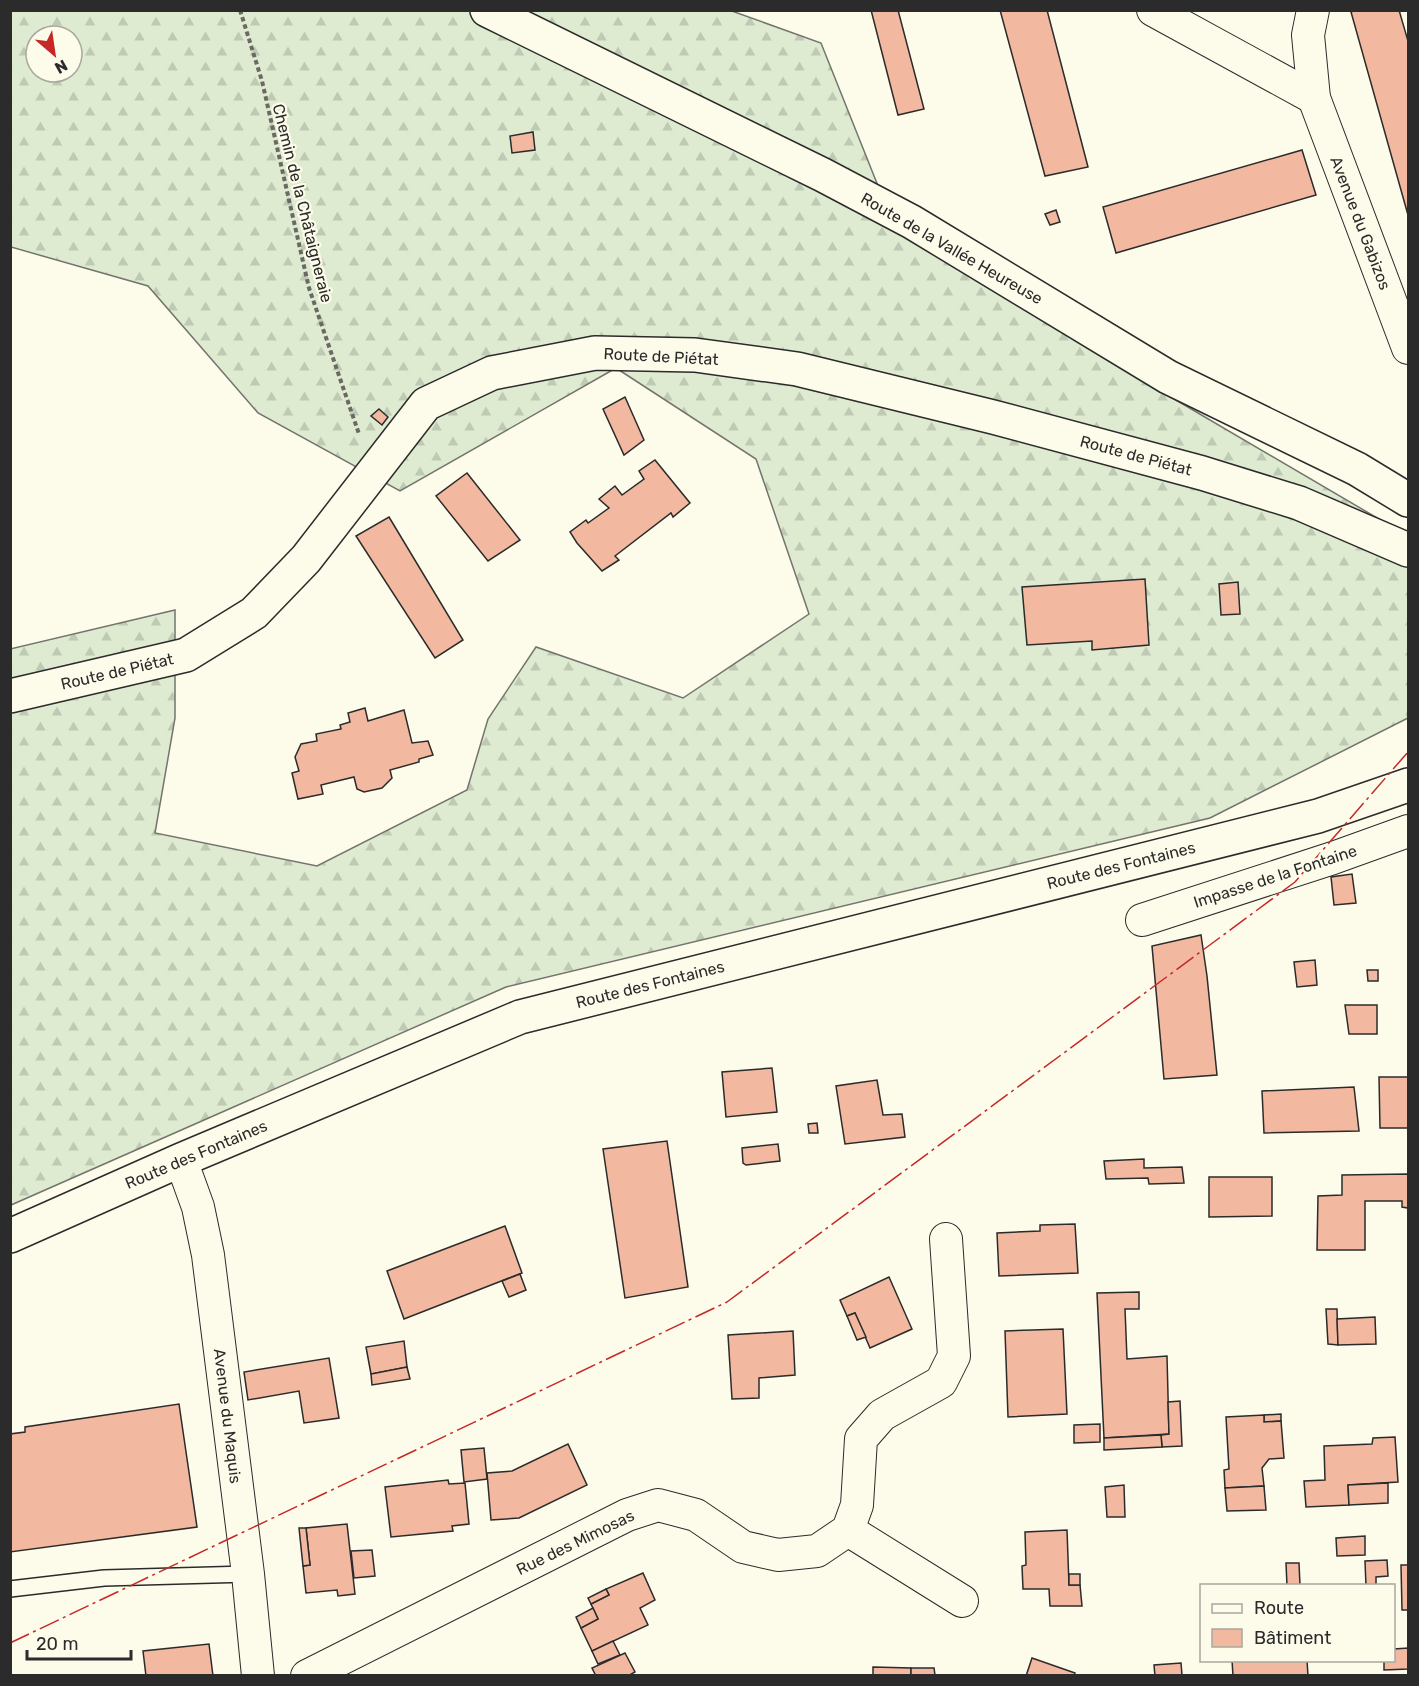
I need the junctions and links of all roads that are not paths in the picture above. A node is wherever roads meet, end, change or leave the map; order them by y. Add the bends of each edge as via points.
1 (487, 10) edge
2 (1153, 10) edge
3 (1313, 10) edge
4 (1314, 98) junction
5 (1408, 348) edge
6 (1408, 500) edge
7 (1408, 550) edge
8 (10, 696) edge
9 (1408, 765) edge
10 (1408, 784) edge
11 (1318, 816) junction
12 (1408, 831) edge
13 (1142, 920) dead end
14 (181, 1160) junction
15 (10, 1236) edge
16 (946, 1239) dead end
17 (848, 1530) junction
18 (248, 1574) junction
19 (10, 1589) edge
20 (962, 1601) dead end
21 (258, 1676) edge
22 (307, 1676) edge

1 - 6 street, Route de la Vallée Heureuse via 912,222 1168,377 1356,469
2 - 4 street
3 - 4 street, Avenue du Gabizos via 1308,35
4 - 5 street, Avenue du Gabizos
7 - 8 street, Route de Piétat via 1299,503 1202,473 797,369 695,356 595,353 492,373 426,404 306,559 254,613 186,655
9 - 11 street, Route des Fontaines
10 - 11 street, Route des Fontaines
11 - 14 street, Route des Fontaines via 520,1017
12 - 13 street, Impasse de la Fontaine
14 - 15 street, Route des Fontaines
14 - 18 street, Avenue du Maquis via 198,1207 208,1255
16 - 17 street via 954,1356 941,1382 882,1414 861,1439 857,1504
17 - 20 street
17 - 22 street, Rue des Mimosas via 817,1551 778,1556 743,1547 696,1515 658,1505 627,1515
18 - 19 lane via 104,1578
18 - 21 street, Avenue du Maquis

